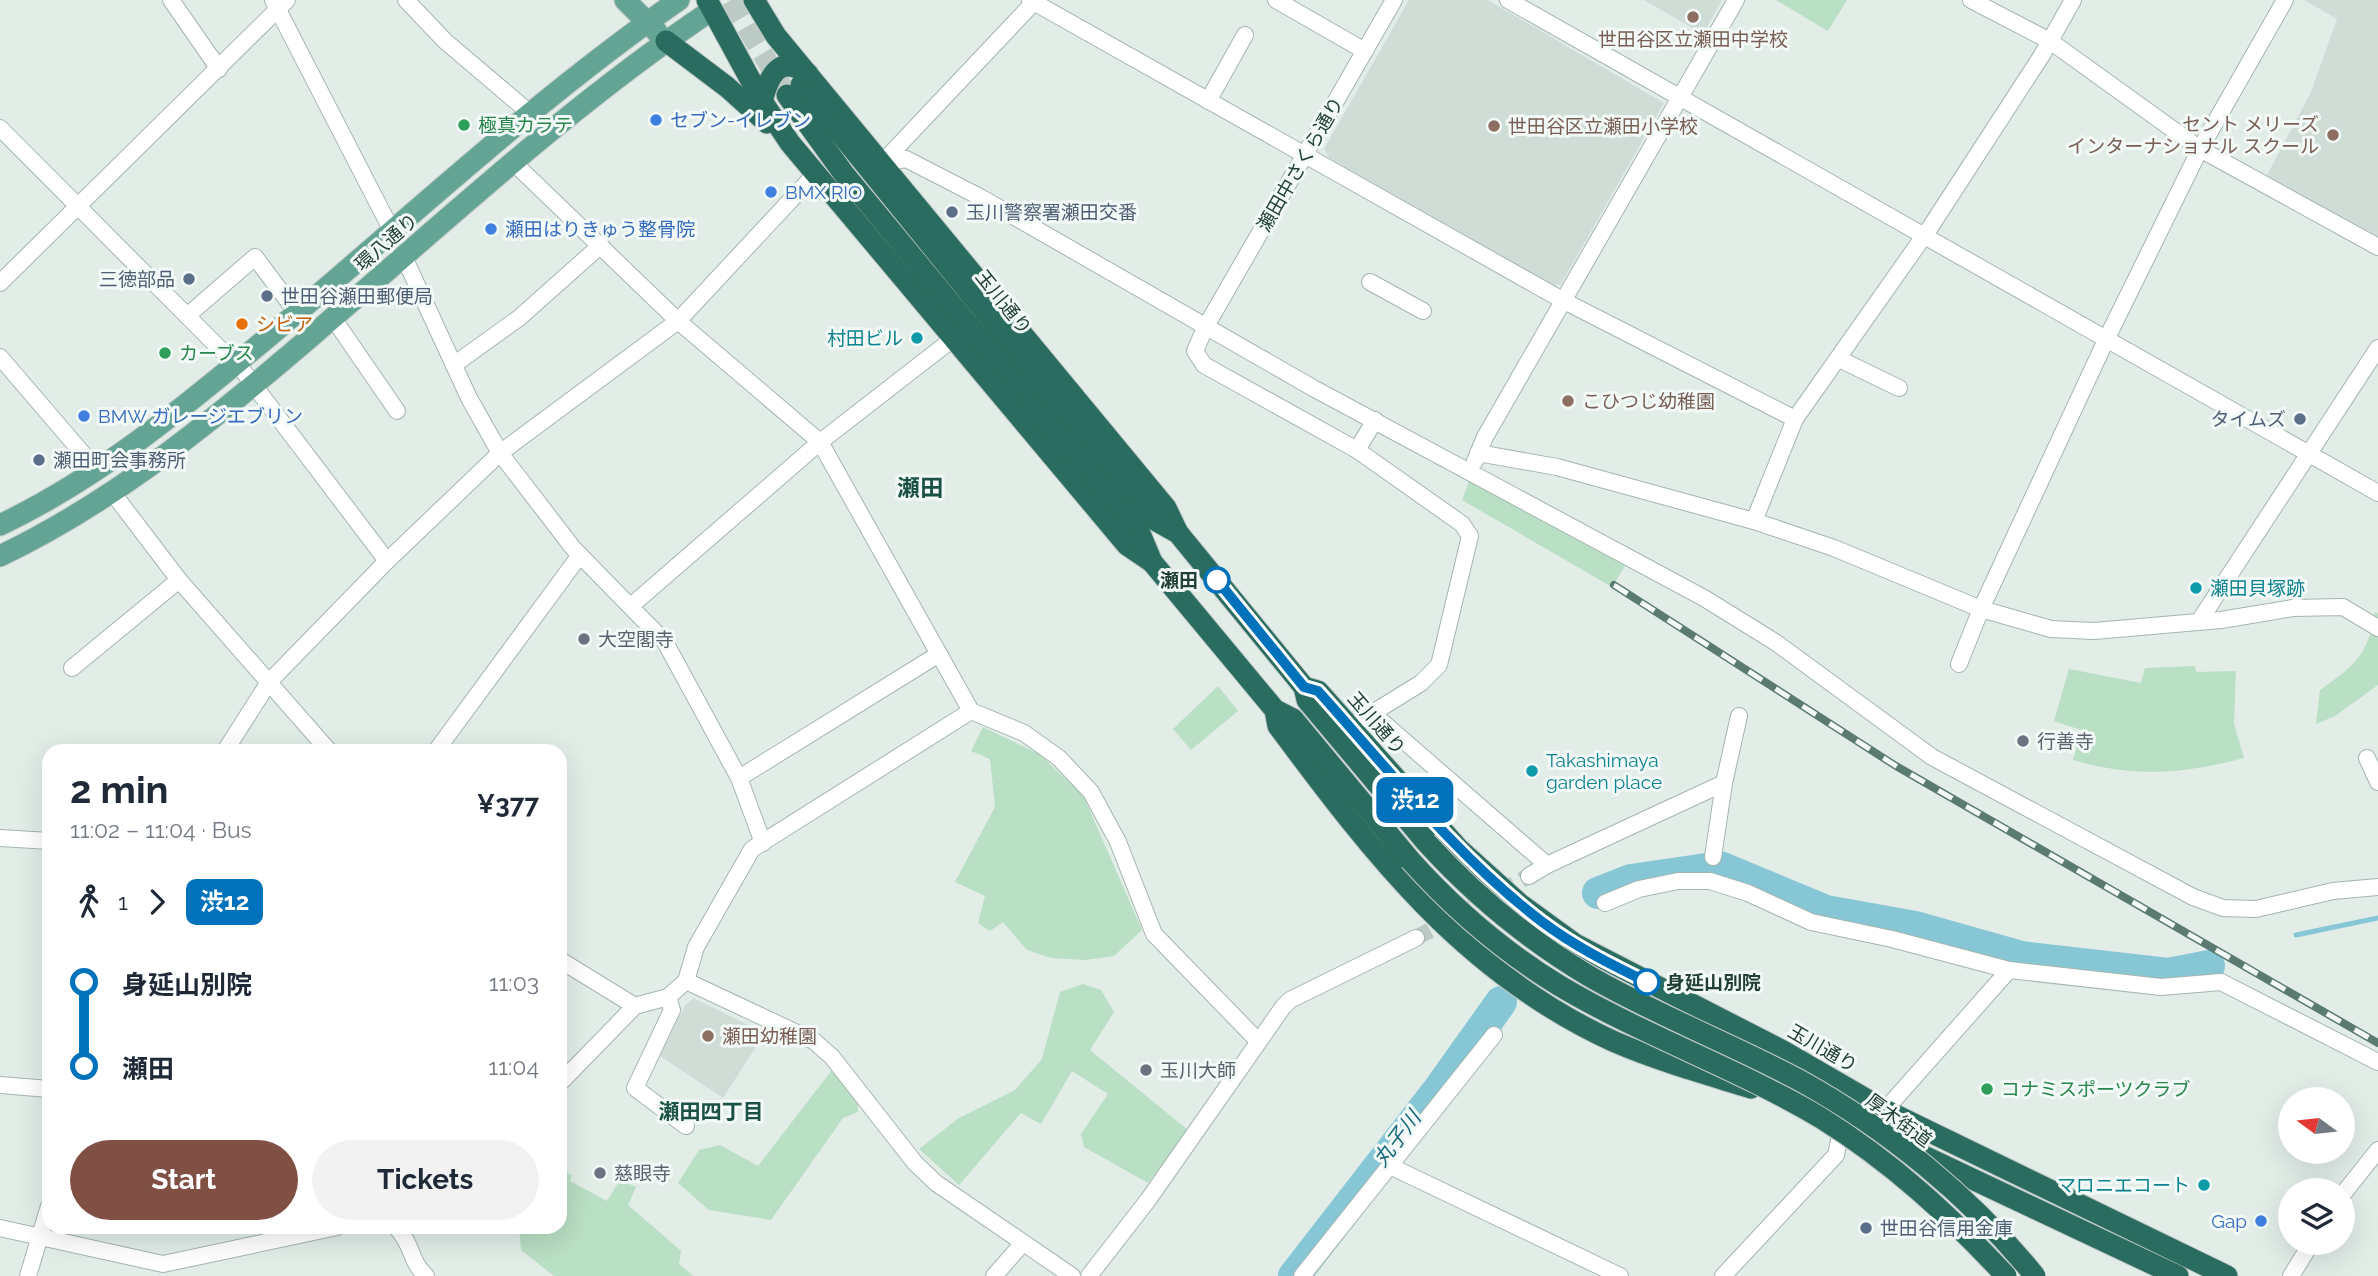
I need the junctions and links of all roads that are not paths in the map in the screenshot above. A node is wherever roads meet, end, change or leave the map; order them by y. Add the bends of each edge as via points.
1 (171, 0) edge
2 (406, 0) edge
3 (625, 0) edge
4 (679, 0) edge
5 (754, 0) edge
6 (1276, 0) edge
7 (1394, 0) edge
8 (1508, 0) edge
9 (1736, 0) edge
10 (1970, 0) edge
11 (2073, 0) edge
12 (2285, 0) edge
13 (1033, 1) edge
14 (280, 3) edge
15 (715, 3) edge
16 (647, 22) junction
17 (1245, 35) dead end
18 (666, 41) junction
19 (2050, 41) junction
20 (1365, 51) junction
21 (219, 69) junction
22 (798, 84) junction
23 (1680, 97) junction
24 (762, 101) junction
25 (1208, 101) junction
26 (531, 114) junction
27 (0, 128) edge
28 (789, 143) junction
29 (2200, 149) junction
30 (1304, 156) junction
31 (514, 163) junction
32 (882, 163) junction
33 (816, 173) junction
34 (79, 207) junction
35 (393, 233) junction
36 (1925, 235) junction
37 (601, 245) junction
38 (2378, 247) edge
39 (404, 257) junction
40 (1370, 282) dead end
41 (0, 283) edge
42 (1564, 300) junction
43 (1423, 311) dead end
44 (297, 313) junction
45 (187, 316) junction
46 (333, 318) junction
47 (678, 321) junction
48 (1206, 328) junction
49 (954, 338) junction
50 (2106, 340) junction
51 (2378, 348) edge
52 (0, 357) edge
53 (1839, 359) junction
54 (237, 363) junction
55 (455, 364) junction
56 (255, 384) junction
57 (1899, 387) dead end
58 (397, 411) dead end
59 (1795, 419) junction
60 (1375, 420) junction
61 (820, 442) junction
62 (1357, 450) junction
63 (500, 453) junction
64 (1478, 453) junction
65 (2308, 453) junction
66 (96, 469) junction
67 (1469, 470) junction
68 (112, 492) junction
69 (2378, 493) edge
70 (1754, 521) junction
71 (0, 525) edge
72 (1178, 533) junction
73 (580, 555) junction
74 (0, 556) edge
75 (387, 561) junction
76 (1152, 562) junction
77 (179, 580) junction
78 (632, 605) junction
79 (1981, 609) junction
80 (2200, 620) junction
81 (2378, 628) edge
82 (939, 654) junction
83 (1959, 664) dead end
84 (72, 668) dead end
85 (269, 682) junction
86 (1304, 687) junction
87 (1275, 710) junction
88 (971, 711) junction
89 (1371, 713) junction
90 (1740, 716) dead end
91 (1348, 724) junction
92 (230, 744) edge
93 (323, 744) edge
94 (441, 744) edge
95 (2367, 758) dead end
96 (739, 778) junction
97 (2378, 782) edge
98 (1724, 783) junction
99 (0, 838) edge
100 (42, 841) edge
101 (763, 843) junction
102 (1713, 857) dead end
103 (1547, 865) junction
104 (1529, 876) tunnel mouth
105 (2378, 887) edge
106 (1605, 903) dead end
107 (1416, 938) tunnel mouth
108 (567, 964) edge
109 (2009, 970) junction
110 (686, 981) junction
111 (668, 996) junction
112 (635, 1006) junction
113 (1494, 1035) dead end
114 (1258, 1041) junction
115 (2378, 1062) edge
116 (567, 1076) edge
117 (0, 1085) edge
118 (42, 1088) edge
119 (1885, 1110) junction
120 (1844, 1118) junction
121 (686, 1126) dead end
122 (2378, 1150) edge
123 (1390, 1166) junction
124 (2355, 1179) edge
125 (42, 1226) edge
126 (0, 1227) edge
127 (304, 1234) edge
128 (402, 1234) edge
129 (38, 1238) junction
130 (1023, 1243) junction
131 (2304, 1255) edge
132 (28, 1276) edge
133 (426, 1276) edge
134 (994, 1276) edge
135 (1072, 1276) edge
136 (1088, 1276) edge
137 (1302, 1276) edge
138 (1620, 1276) edge
139 (1723, 1276) edge
140 (2006, 1276) edge
141 (2035, 1276) edge
142 (2178, 1276) edge
143 (2227, 1276) edge
144 (2291, 1276) edge

1 - 21 street
2 - 26 street via 445,41
3 - 16 main road
4 - 16 main road, 環八通り
5 - 22 highway
6 - 20 street
7 - 20 street, 瀬田中さくら通り
8 - 23 street
9 - 23 street
10 - 19 street
11 - 19 street
12 - 29 street
13 - 25 street
13 - 32 street
14 - 21 street
14 - 35 street
15 - 18 main road, 環八通り
15 - 24 highway
16 - 18 main road
16 - 26 main road, 環八通り
17 - 25 street
18 - 28 highway via 727,87
18 - 31 main road, 環八通り
19 - 29 street
19 - 36 street
20 - 30 street, 瀬田中さくら通り
21 - 34 street
22 - 24 highway via 793,66 777,69
22 - 32 highway
22 - 72 highway, 玉川通り via 1153,519
22 - 76 highway via 844,174 1139,531
23 - 36 street
23 - 42 street
24 - 28 highway
25 - 30 street
26 - 35 main road, 環八通り
27 - 34 street
28 - 33 highway
29 - 38 street
29 - 50 street
30 - 42 street
30 - 48 street, 瀬田中さくら通り
31 - 37 street
31 - 39 main road, 環八通り
32 - 48 street via 906,159
32 - 72 highway via 1166,508
33 - 47 street
33 - 49 highway
34 - 41 street
34 - 45 street
35 - 44 main road, 環八通り
36 - 50 street
36 - 53 street
37 - 47 street
37 - 55 street via 519,318
39 - 46 main road, 環八通り
39 - 55 street
40 - 43 street
42 - 59 street
42 - 64 street
44 - 45 street via 256,257
44 - 54 main road, 環八通り
45 - 54 street
46 - 56 main road, 環八通り
46 - 58 street
47 - 61 street
47 - 63 street
48 - 60 street
48 - 62 street, 瀬田中さくら通り via 1195,351 1204,365
49 - 61 street
49 - 76 highway via 1127,545
50 - 65 street
50 - 79 street
51 - 65 street
52 - 66 street
53 - 57 street
53 - 59 street
54 - 56 street
54 - 66 main road, 環八通り via 138,442
55 - 63 street
56 - 68 main road, 環八通り via 187,440
56 - 75 street
59 - 70 street
60 - 62 street
60 - 67 street
61 - 78 street
61 - 82 street
62 - 89 street via 1462,524 1470,536 1439,665 1421,683
63 - 73 street
63 - 75 street
64 - 67 street
64 - 70 street via 1557,467
65 - 69 street
65 - 80 street
66 - 71 main road, 環八通り
67 - 105 street via 1728,612 1932,757 2193,897 2223,908 2256,909 2333,891
68 - 74 main road, 環八通り
68 - 77 street
70 - 79 street via 1834,548
72 - 86 highway, 玉川通り
73 - 78 street
73 - 94 street
75 - 85 street
76 - 87 highway
77 - 84 street
77 - 85 street
78 - 96 street via 665,642
79 - 80 street via 2051,629 2094,631
79 - 83 street
80 - 81 street via 2293,608 2343,607
82 - 88 street
82 - 96 street
85 - 92 street
85 - 93 street
86 - 91 highway, 玉川通り via 1318,691
86 - 141 highway, 厚木街道, bridge via 1307,700 1426,842 1491,908 1570,964 1800,1081 1871,1125 1975,1210
87 - 120 highway via 1278,726 1414,898 1500,973 1616,1042
87 - 140 highway, bridge via 1293,719 1410,860 1471,920 1559,985 1754,1082 1862,1145 1950,1215
88 - 101 street
88 - 114 street via 1024,733 1059,758 1091,792 1118,842 1154,934
89 - 91 street
89 - 103 street
90 - 98 street
91 - 119 highway, 玉川通り via 1458,848 1543,922 1604,961 1784,1052
95 - 97 street
96 - 101 street
98 - 102 street
98 - 103 street
99 - 100 street
101 - 110 street via 752,849 731,882 696,947
103 - 104 street
106 - 109 street via 1639,889 1678,881 1710,881 1811,922
107 - 114 street via 1290,1000
108 - 112 street
109 - 115 street via 2161,987 2221,982
109 - 119 street
110 - 111 street
110 - 130 street via 814,1041 929,1176
111 - 112 street
111 - 121 street via 672,1010 635,1088
112 - 116 street
113 - 123 street
114 - 136 street
117 - 118 street
119 - 143 highway, 玉川通り
120 - 139 street via 1836,1155
120 - 142 highway
122 - 124 street
123 - 137 street
123 - 138 street
125 - 129 street
126 - 129 street
127 - 129 street via 163,1264
128 - 133 street via 416,1266
129 - 132 street
130 - 134 street
130 - 135 street
131 - 144 street

